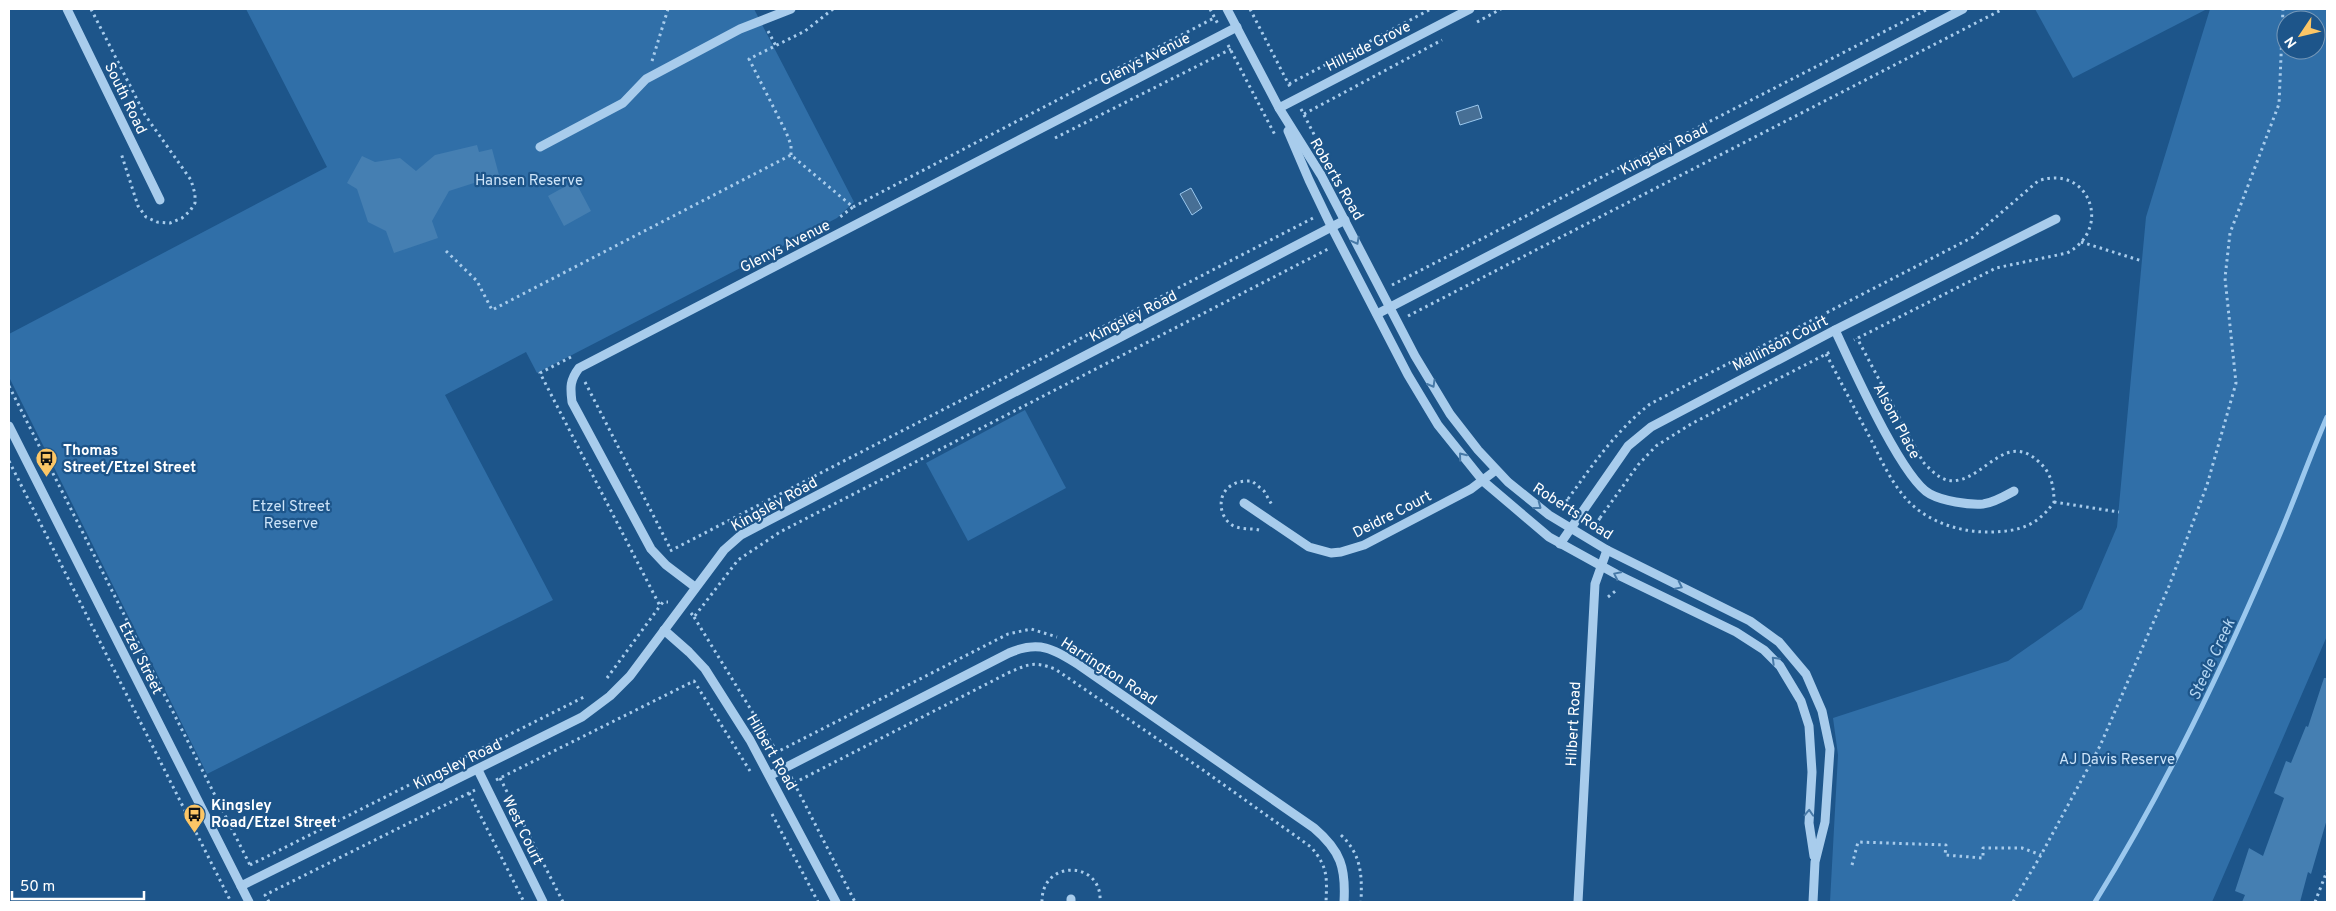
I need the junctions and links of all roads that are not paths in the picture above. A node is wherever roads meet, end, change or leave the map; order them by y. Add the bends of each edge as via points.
1 (67, 9) edge
2 (1227, 9) edge
3 (1470, 9) edge
4 (1963, 9) edge
5 (787, 11) edge
6 (1237, 27) junction
7 (1279, 108) junction
8 (540, 147) dead end
9 (160, 200) dead end
10 (2056, 219) dead end
11 (1345, 220) junction
12 (1328, 230) junction
13 (1394, 304) junction
14 (1377, 314) junction
15 (1835, 330) junction
16 (9, 426) edge
17 (11, 438) edge
18 (1496, 470) junction
19 (1483, 481) junction
20 (2014, 491) dead end
21 (1244, 503) dead end
22 (1571, 529) junction
23 (1560, 544) junction
24 (1606, 550) junction
25 (1600, 566) junction
26 (695, 587) junction
27 (664, 630) junction
28 (478, 770) junction
29 (770, 775) junction
30 (1815, 862) junction
31 (241, 886) junction
32 (249, 902) edge
33 (543, 902) edge
34 (836, 902) edge
35 (1344, 902) edge
36 (1578, 902) edge
37 (1813, 902) edge

1 - 9 street, South Road
2 - 6 street, Roberts Road
3 - 7 street, Hillside Grove
4 - 13 street, Kingsley Road
5 - 8 street via 740,29 646,79 624,103
6 - 7 street, Roberts Road
6 - 26 street, Glenys Avenue via 579,368 572,378 572,402 645,540 658,557
7 - 11 street, Roberts Road
7 - 12 street, Roberts Road
10 - 15 street, Mallinson Court
11 - 12 street, Kingsley Road
11 -> 13 street, Roberts Road
12 - 14 street, Roberts Road
12 - 26 street, Kingsley Road via 741,534
13 - 14 street, Kingsley Road
13 -> 18 street, Roberts Road via 1415,356 1450,414
19 -> 14 street, Roberts Road via 1438,425
15 - 20 street, Alsom Place via 1898,455 1930,494 1983,504
15 - 22 street, Mallinson Court via 1652,426 1628,446
16 - 17 street, Etzel Street
17 - 31 street, Etzel Street
18 - 19 street, Deidre Court
18 -> 22 street, Roberts Road via 1535,505
19 - 21 street, Deidre Court via 1364,545 1331,553 1309,546
19 - 23 street, Roberts Road
22 - 23 street, Mallinson Court
22 - 24 street, Roberts Road
23 - 25 street, Roberts Road
24 - 25 street, Hilbert Road
24 -> 30 street, Roberts Road via 1750,621 1779,642 1806,674 1822,711 1830,749 1825,822
30 -> 25 street, Roberts Road via 1809,823 1812,772 1809,726 1801,701 1780,666 1764,650 1736,632
25 - 36 street, Hilbert Road via 1594,598
26 - 27 street, Kingsley Road
27 - 28 street, Kingsley Road via 630,676 596,707
27 - 29 street, Hilbert Road via 705,669
28 - 31 street, Kingsley Road
28 - 33 street, West Court
29 - 34 street, Hilbert Road
29 - 35 street, Harrington Road via 1009,653 1040,646 1079,665 1314,828 1330,843 1342,864
30 - 37 street, Roberts Road
31 - 32 street, Etzel Street

